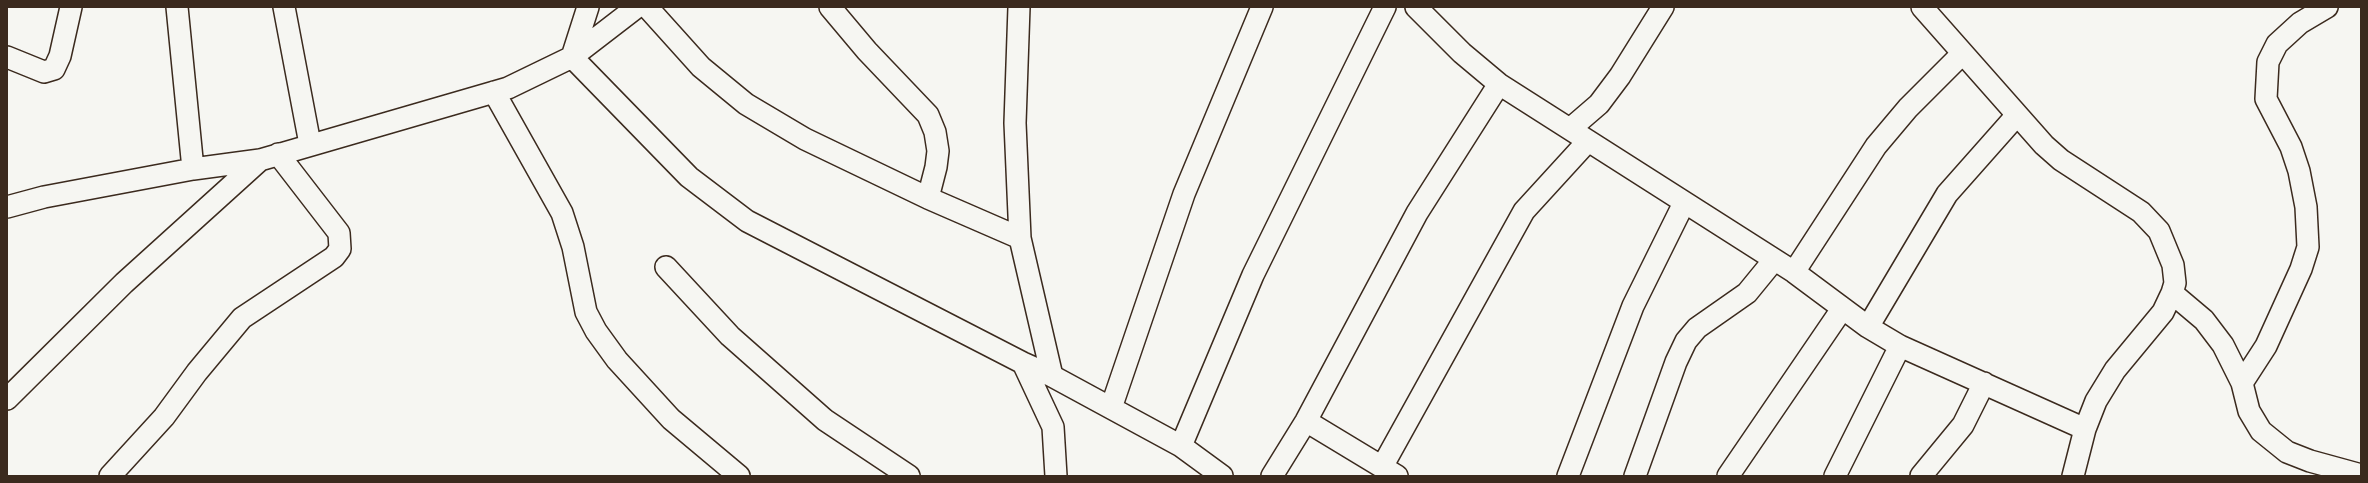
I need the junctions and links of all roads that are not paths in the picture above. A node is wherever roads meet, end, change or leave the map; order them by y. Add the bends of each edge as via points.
1 (71, 7) edge
2 (177, 7) edge
3 (284, 7) edge
4 (588, 7) edge
5 (637, 7) edge
6 (646, 7) edge
7 (830, 7) edge
8 (1018, 7) edge
9 (1262, 7) edge
10 (1385, 7) edge
11 (1416, 7) edge
12 (1663, 7) edge
13 (1922, 7) edge
14 (2327, 7) edge
15 (1962, 54) junction
16 (7, 57) edge
17 (572, 57) junction
18 (1498, 84) junction
19 (494, 92) junction
20 (2017, 115) junction
21 (1570, 130) junction
22 (1588, 141) junction
23 (310, 144) junction
24 (269, 157) junction
25 (193, 169) junction
26 (928, 198) junction
27 (1684, 203) junction
28 (7, 207) edge
29 (1020, 238) junction
30 (1774, 260) junction
31 (666, 267) dead end
32 (1794, 272) junction
33 (2172, 293) junction
34 (1842, 309) junction
35 (1868, 327) junction
36 (1900, 346) junction
37 (1023, 363) junction
38 (1052, 376) junction
39 (1984, 383) junction
40 (2242, 383) junction
41 (7, 399) edge
42 (1111, 408) junction
43 (1306, 421) junction
44 (2085, 429) junction
45 (1181, 446) junction
46 (2078, 456) junction
47 (1390, 471) edge
48 (2361, 475) edge
49 (110, 476) edge
50 (739, 476) edge
51 (909, 476) edge
52 (1056, 476) edge
53 (1222, 476) edge
54 (1272, 476) edge
55 (1568, 476) edge
56 (1635, 476) edge
57 (1728, 476) edge
58 (1835, 476) edge
59 (1921, 476) edge
60 (2060, 476) edge
61 (2073, 476) edge

1 - 16 street via 60,56 54,69 44,72
2 - 25 street
3 - 23 street
4 - 17 street
5 - 17 street
6 - 26 street via 701,67 746,104 805,139
7 - 26 street via 867,51 928,115 935,132 938,150
8 - 29 street via 1015,123
9 - 42 street via 1184,194
10 - 45 street via 1253,275
11 - 18 street via 1462,53
12 - 21 street via 1620,76 1599,104
13 - 15 street
14 - 40 street via 2300,23 2277,44 2268,62 2266,99 2291,147 2299,171 2306,207 2308,247 2301,269 2266,346
15 - 20 street
15 - 32 street via 1908,108 1876,146
17 - 19 street via 508,88
17 - 37 street via 689,178 747,221
18 - 21 street
18 - 43 street via 1418,213
19 - 23 street
19 - 50 street via 562,213 573,246 586,312 596,331 617,360 671,419
20 - 33 street via 2061,160 2141,212 2159,231 2173,265 2175,283
20 - 35 street via 1946,194
21 - 22 street
22 - 27 street
22 - 47 street via 1524,211
23 - 24 street
24 - 25 street
24 - 41 street via 124,283
24 - 49 street via 339,233 340,249 334,257 242,318 164,417
25 - 28 street via 44,197
26 - 29 street
27 - 30 street
27 - 55 street via 1633,306
29 - 38 street
30 - 32 street
30 - 56 street via 1747,293 1697,328 1686,341
31 - 51 street via 730,336 825,420
32 - 34 street
33 - 40 street via 2204,320 2223,345
33 - 44 street via 2163,312 2106,383
34 - 35 street
34 - 57 street
35 - 36 street
36 - 39 street
36 - 58 street
37 - 38 street
37 - 52 street via 1053,427
38 - 42 street
39 - 44 street
39 - 59 street via 1963,425
40 - 48 street via 2249,411 2261,431 2276,444 2287,452 2310,461
42 - 45 street
43 - 47 street
43 - 54 street
44 - 46 street
45 - 53 street
46 - 60 street
46 - 61 street

